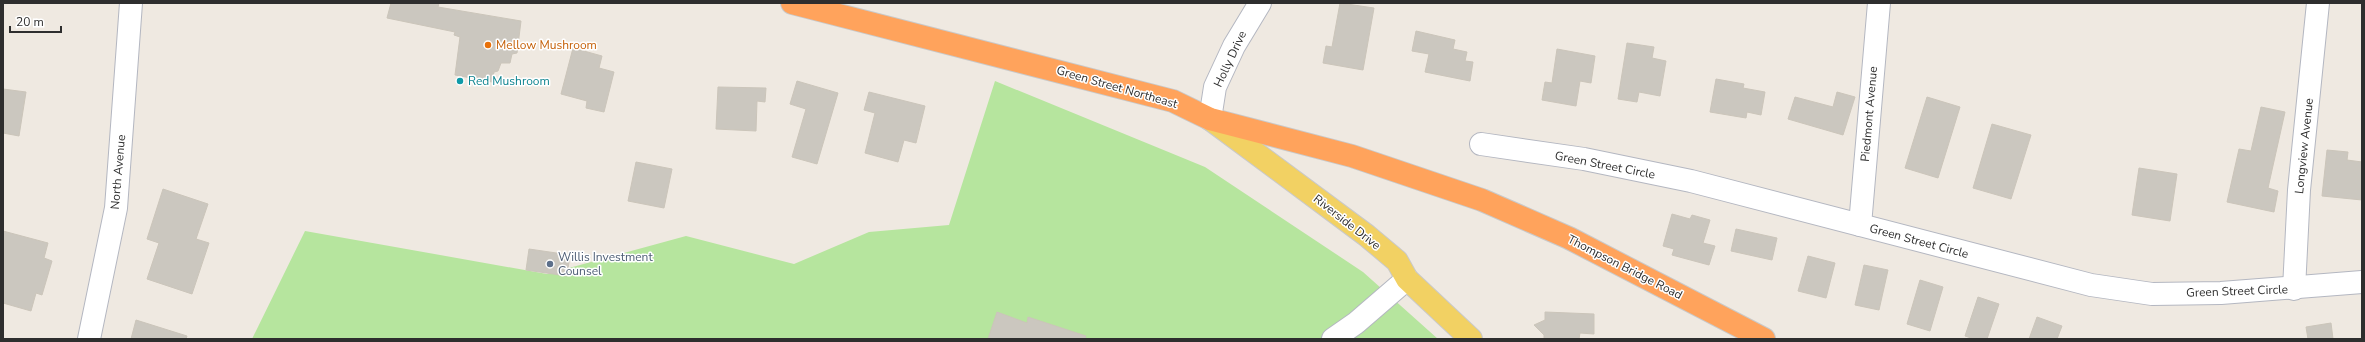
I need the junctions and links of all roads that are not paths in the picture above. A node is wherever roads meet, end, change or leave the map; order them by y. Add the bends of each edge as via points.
1 (131, 3) edge
2 (792, 3) edge
3 (1260, 3) edge
4 (1879, 3) edge
5 (2318, 3) edge
6 (1210, 119) junction
7 (1481, 144) dead end
8 (1482, 200) joint
9 (1860, 225) junction
10 (1407, 279) junction
11 (2362, 282) edge
12 (2294, 289) junction
13 (89, 339) edge
14 (1333, 339) edge
15 (1471, 339) edge
16 (1764, 339) edge

1 - 13 street, North Avenue via 116,208
2 - 6 highway, Green Street Northeast via 1173,101
3 - 6 street, Holly Drive via 1234,46 1215,87
4 - 9 street, Piedmont Avenue
5 - 12 street, Longview Avenue via 2299,190
6 - 8 highway, Green Street Northeast via 1352,156
6 - 10 main road, Riverside Drive via 1397,261
7 - 9 street, Green Street Circle via 1584,159 1691,181
8 - 16 highway, Thompson Bridge Road via 1569,238
9 - 12 street, Green Street Circle via 2055,277 2152,294
10 - 14 street via 1356,323
10 - 15 main road, Riverside Drive
11 - 12 street, Green Street Circle

